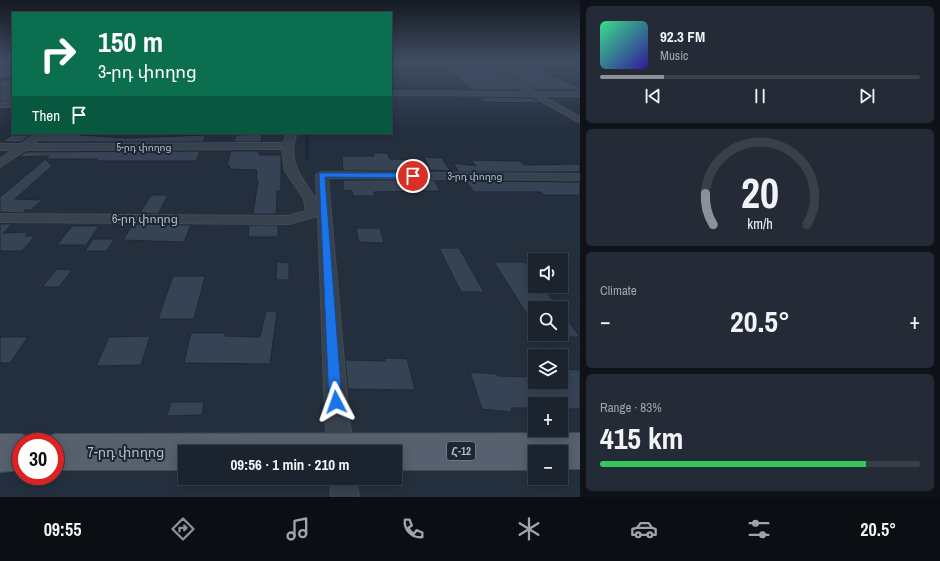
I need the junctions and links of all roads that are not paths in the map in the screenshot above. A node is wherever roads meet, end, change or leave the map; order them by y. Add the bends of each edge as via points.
1 (519, 85) edge
2 (394, 93) edge
3 (534, 94) junction
4 (580, 94) edge
5 (0, 105) edge
6 (12, 105) edge
7 (580, 120) edge
8 (41, 134) edge
9 (292, 134) edge
10 (287, 146) junction
11 (0, 147) edge
12 (24, 147) junction
13 (0, 164) edge
14 (580, 177) edge
15 (318, 213) junction
16 (0, 218) edge
17 (340, 445) edge
18 (580, 451) edge
19 (0, 452) edge
20 (12, 452) edge
21 (64, 452) edge
22 (178, 455) edge
23 (402, 458) edge
24 (344, 485) edge
25 (345, 497) edge

1 - 3 street
2 - 3 street
3 - 4 street
3 - 7 street
5 - 6 street
8 - 12 street
9 - 10 street
10 - 12 street, 5-րդ փողոց
10 - 15 street via 291,171
11 - 12 street, 5-րդ փողոց
12 - 13 street
14 - 15 street, 3-րդ փողոց via 322,175
15 - 16 street, 6-րդ փողոց via 289,220
15 - 17 street
18 - 23 main road, Հ-12
19 - 20 main road
21 - 22 main road, 7-րդ փողոց / Հ-12
24 - 25 street

